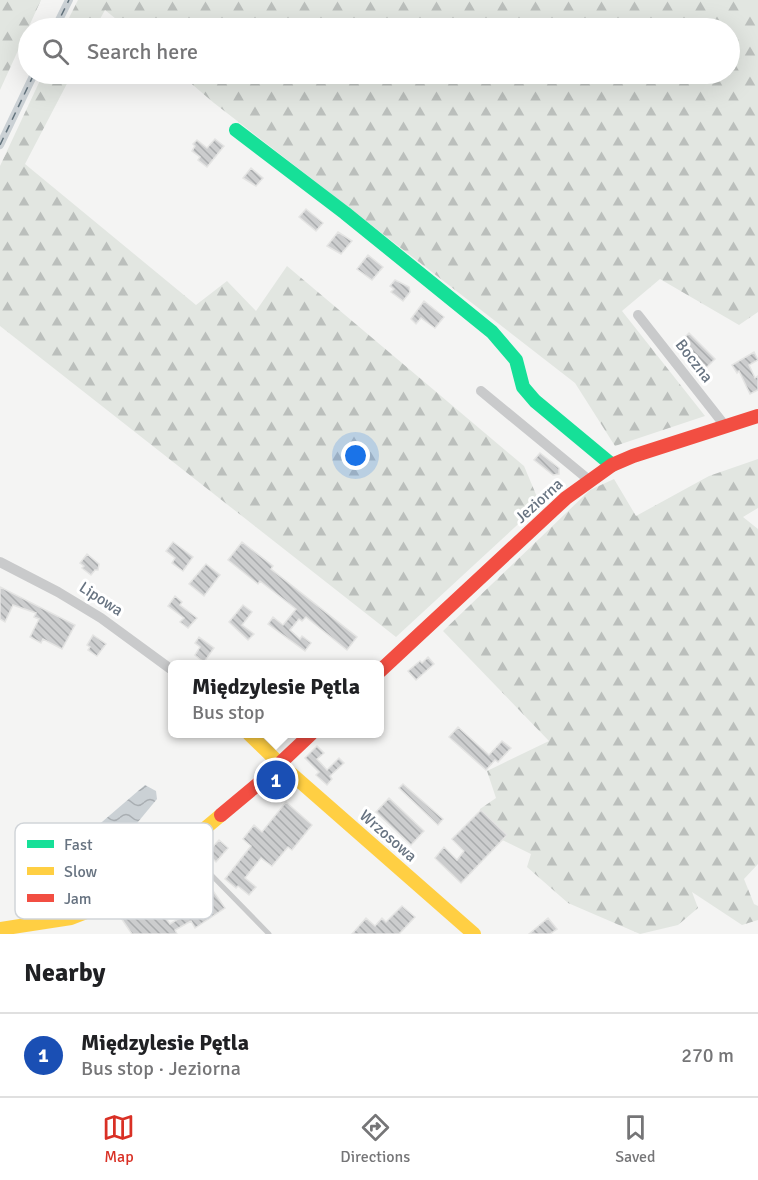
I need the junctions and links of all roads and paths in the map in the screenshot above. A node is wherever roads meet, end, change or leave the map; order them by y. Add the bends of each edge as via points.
1 (237, 130) dead end
2 (638, 315) dead end
3 (481, 391) dead end
4 (758, 416) edge
5 (726, 427) junction
6 (612, 465) junction
7 (589, 480) junction
8 (3, 564) edge
9 (168, 667) edge
10 (384, 667) edge
11 (253, 738) edge
12 (307, 738) edge
13 (279, 763) junction
14 (293, 775) junction
15 (256, 785) junction
16 (211, 823) edge
17 (213, 876) edge
18 (65, 919) edge
19 (0, 929) edge
20 (269, 934) edge
21 (474, 934) edge

1 - 6 street via 492,332 516,360 522,387
2 - 5 street, Boczna
3 - 7 street
4 - 5 street, Jeziorna
5 - 6 street, Jeziorna
6 - 7 street, Jeziorna
7 - 10 street, Jeziorna
8 - 9 street, Lipowa via 101,618
11 - 13 street
12 - 13 street
13 - 14 street, Wrzosowa
13 - 15 street
14 - 15 lane
14 - 21 street, Wrzosowa
15 - 16 street
17 - 20 lane
18 - 19 street

